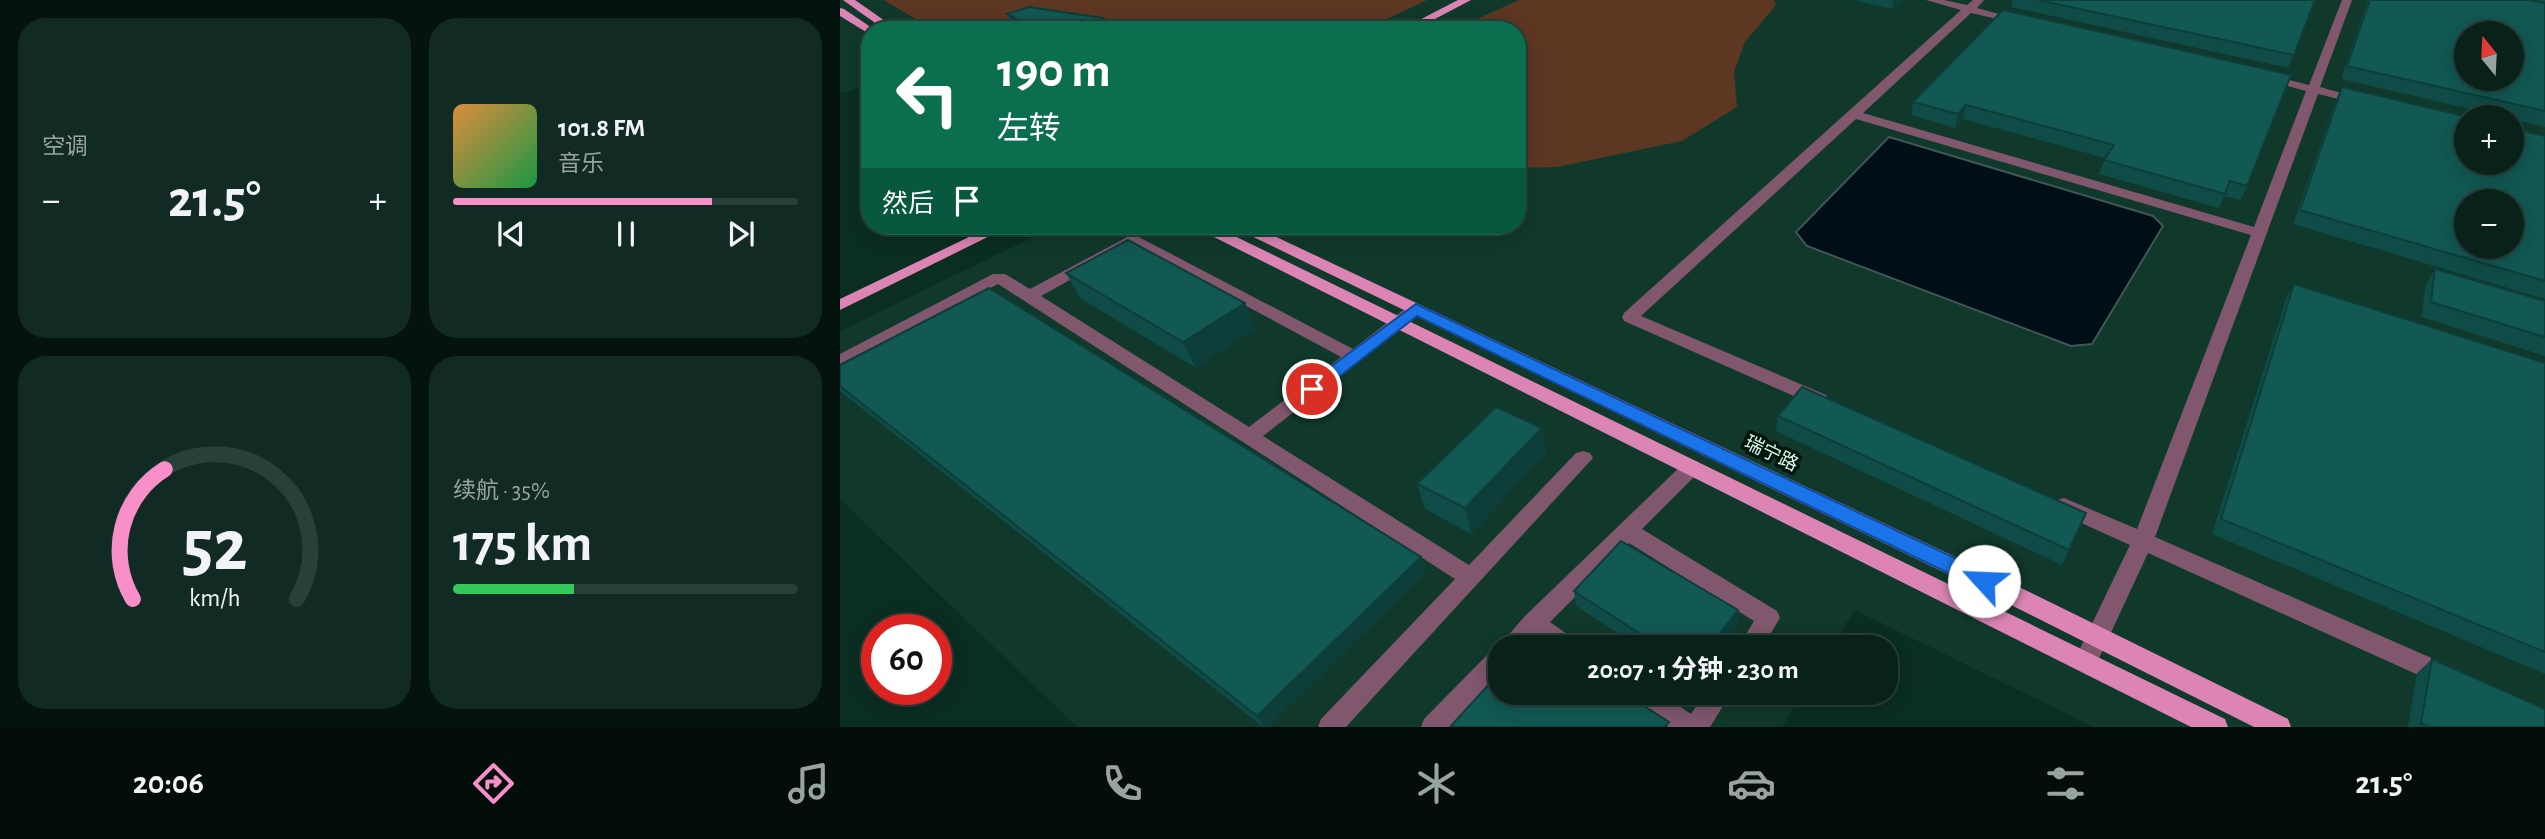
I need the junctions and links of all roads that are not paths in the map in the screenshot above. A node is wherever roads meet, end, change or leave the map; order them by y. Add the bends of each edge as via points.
1 (848, 0) edge
2 (1466, 0) edge
3 (1931, 0) edge
4 (2347, 0) edge
5 (1975, 5) edge
6 (840, 11) edge
7 (880, 21) edge
8 (1423, 21) edge
9 (861, 24) edge
10 (2036, 24) edge
11 (2247, 74) edge
12 (2313, 89) junction
13 (2377, 104) edge
14 (1854, 114) junction
15 (2259, 233) junction
16 (984, 235) edge
17 (1221, 235) edge
18 (1260, 235) edge
19 (1028, 297) junction
20 (840, 305) edge
21 (1416, 309) junction
22 (1399, 322) junction
23 (1354, 357) junction
24 (840, 361) edge
25 (1835, 406) edge
26 (1249, 437) junction
27 (1583, 458) dead end
28 (1692, 467) junction
29 (2053, 501) edge
30 (1626, 530) junction
31 (2143, 540) junction
32 (1470, 577) junction
33 (1532, 623) junction
34 (1521, 635) edge
35 (1550, 635) edge
36 (1758, 635) edge
37 (2098, 637) junction
38 (2086, 661) junction
39 (1488, 670) edge
40 (2457, 681) edge
41 (1656, 705) edge
42 (1711, 705) edge
43 (1330, 727) edge
44 (1433, 727) edge
45 (1689, 727) edge
46 (1696, 727) edge
47 (2216, 727) edge
48 (2279, 727) edge

1 - 7 main road
2 - 8 main road
3 - 5 street
4 - 12 street
5 - 10 street
5 - 14 street
6 - 9 main road
11 - 12 street
12 - 13 street
12 - 15 street
14 - 15 street
14 - 25 street via 1630,317
15 - 31 street
16 - 20 main road
17 - 22 main road
18 - 21 main road, 瑞宁路
19 - 23 street via 1133,239
19 - 24 street via 999,277
19 - 26 street
21 - 22 street
21 - 37 main road, 瑞宁路
22 - 23 street
22 - 28 main road
23 - 26 street
26 - 32 street
27 - 32 street
28 - 30 street
28 - 38 main road
29 - 31 street
30 - 33 street
30 - 36 street via 1769,618
31 - 37 street
31 - 40 street
32 - 43 street
33 - 34 street
33 - 35 street
37 - 38 street
37 - 48 main road, 瑞宁路
38 - 47 main road
39 - 44 street
41 - 45 street
42 - 46 street

